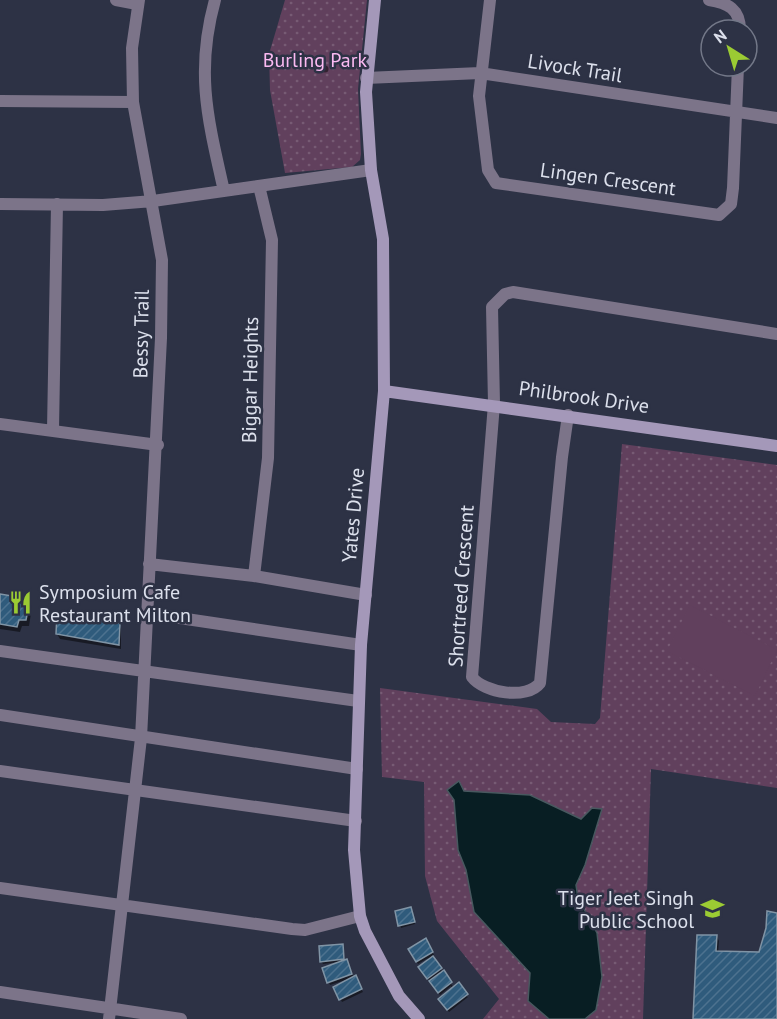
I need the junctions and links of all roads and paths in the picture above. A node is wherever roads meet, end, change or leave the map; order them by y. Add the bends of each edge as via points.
1 (116, 0) edge
2 (216, 0) edge
3 (375, 0) edge
4 (490, 0) edge
5 (709, 0) edge
6 (138, 2) edge
7 (739, 18) edge
8 (480, 73) junction
9 (366, 78) junction
10 (738, 78) edge
11 (0, 101) edge
12 (133, 102) junction
13 (737, 112) junction
14 (777, 118) edge
15 (371, 170) junction
16 (259, 186) junction
17 (224, 191) junction
18 (153, 201) junction
19 (0, 204) edge
20 (57, 204) junction
21 (777, 334) edge
22 (384, 391) junction
23 (494, 404) junction
24 (568, 415) junction
25 (0, 424) edge
26 (53, 430) junction
27 (158, 445) junction
28 (777, 446) edge
29 (149, 564) junction
30 (254, 576) junction
31 (366, 595) junction
32 (146, 613) junction
33 (361, 645) junction
34 (0, 651) edge
35 (143, 671) junction
36 (358, 701) junction
37 (0, 715) edge
38 (141, 738) junction
39 (357, 769) junction
40 (0, 771) edge
41 (137, 792) junction
42 (356, 821) junction
43 (0, 888) edge
44 (122, 906) junction
45 (360, 916) junction
46 (0, 992) edge
47 (109, 1015) edge
48 (181, 1019) edge
49 (419, 1019) edge

1 - 6 street
2 - 17 street via 208,25 203,74 206,114
3 - 9 street, Yates Drive
4 - 8 street
5 - 7 street via 732,8
6 - 12 street, Bessy Trail via 132,48
8 - 9 street, Livock Trail
8 - 13 street, Livock Trail
8 - 13 street, Lingen Crescent via 488,170 496,183 502,184 719,215 731,204
9 - 15 street, Yates Drive
10 - 13 street
11 - 12 street
12 - 18 street, Bessy Trail
13 - 14 street, Livock Trail
15 - 16 street
15 - 22 street, Yates Drive via 383,238
16 - 17 street
16 - 30 street, Biggar Heights via 272,240 268,458
17 - 18 street
18 - 20 street
18 - 27 street, Bessy Trail via 162,260
19 - 20 street
20 - 26 street
21 - 23 street via 513,292 505,294 492,307
22 - 23 street, Philbrook Drive
22 - 31 street, Yates Drive
23 - 24 street, Philbrook Drive
23 - 24 street, Shortreed Crescent via 472,677 483,687 527,693 540,683
24 - 28 street, Philbrook Drive
25 - 26 street
26 - 27 street
27 - 29 street, Bessy Trail
29 - 30 street
29 - 32 street, Bessy Trail
30 - 31 street
31 - 33 street, Yates Drive
32 - 33 street
32 - 35 street, Bessy Trail
33 - 36 street, Yates Drive
34 - 35 street
35 - 36 street
35 - 38 street, Bessy Trail
36 - 39 street, Yates Drive
37 - 38 street
38 - 39 street
38 - 41 street, Bessy Trail
39 - 42 street, Yates Drive
40 - 41 street
41 - 42 street
41 - 44 street, Bessy Trail
42 - 45 street, Yates Drive via 354,849
43 - 44 street
44 - 45 street via 305,930
44 - 47 street, Bessy Trail
45 - 49 street, Yates Drive via 381,965 399,996
46 - 47 street
47 - 48 street

